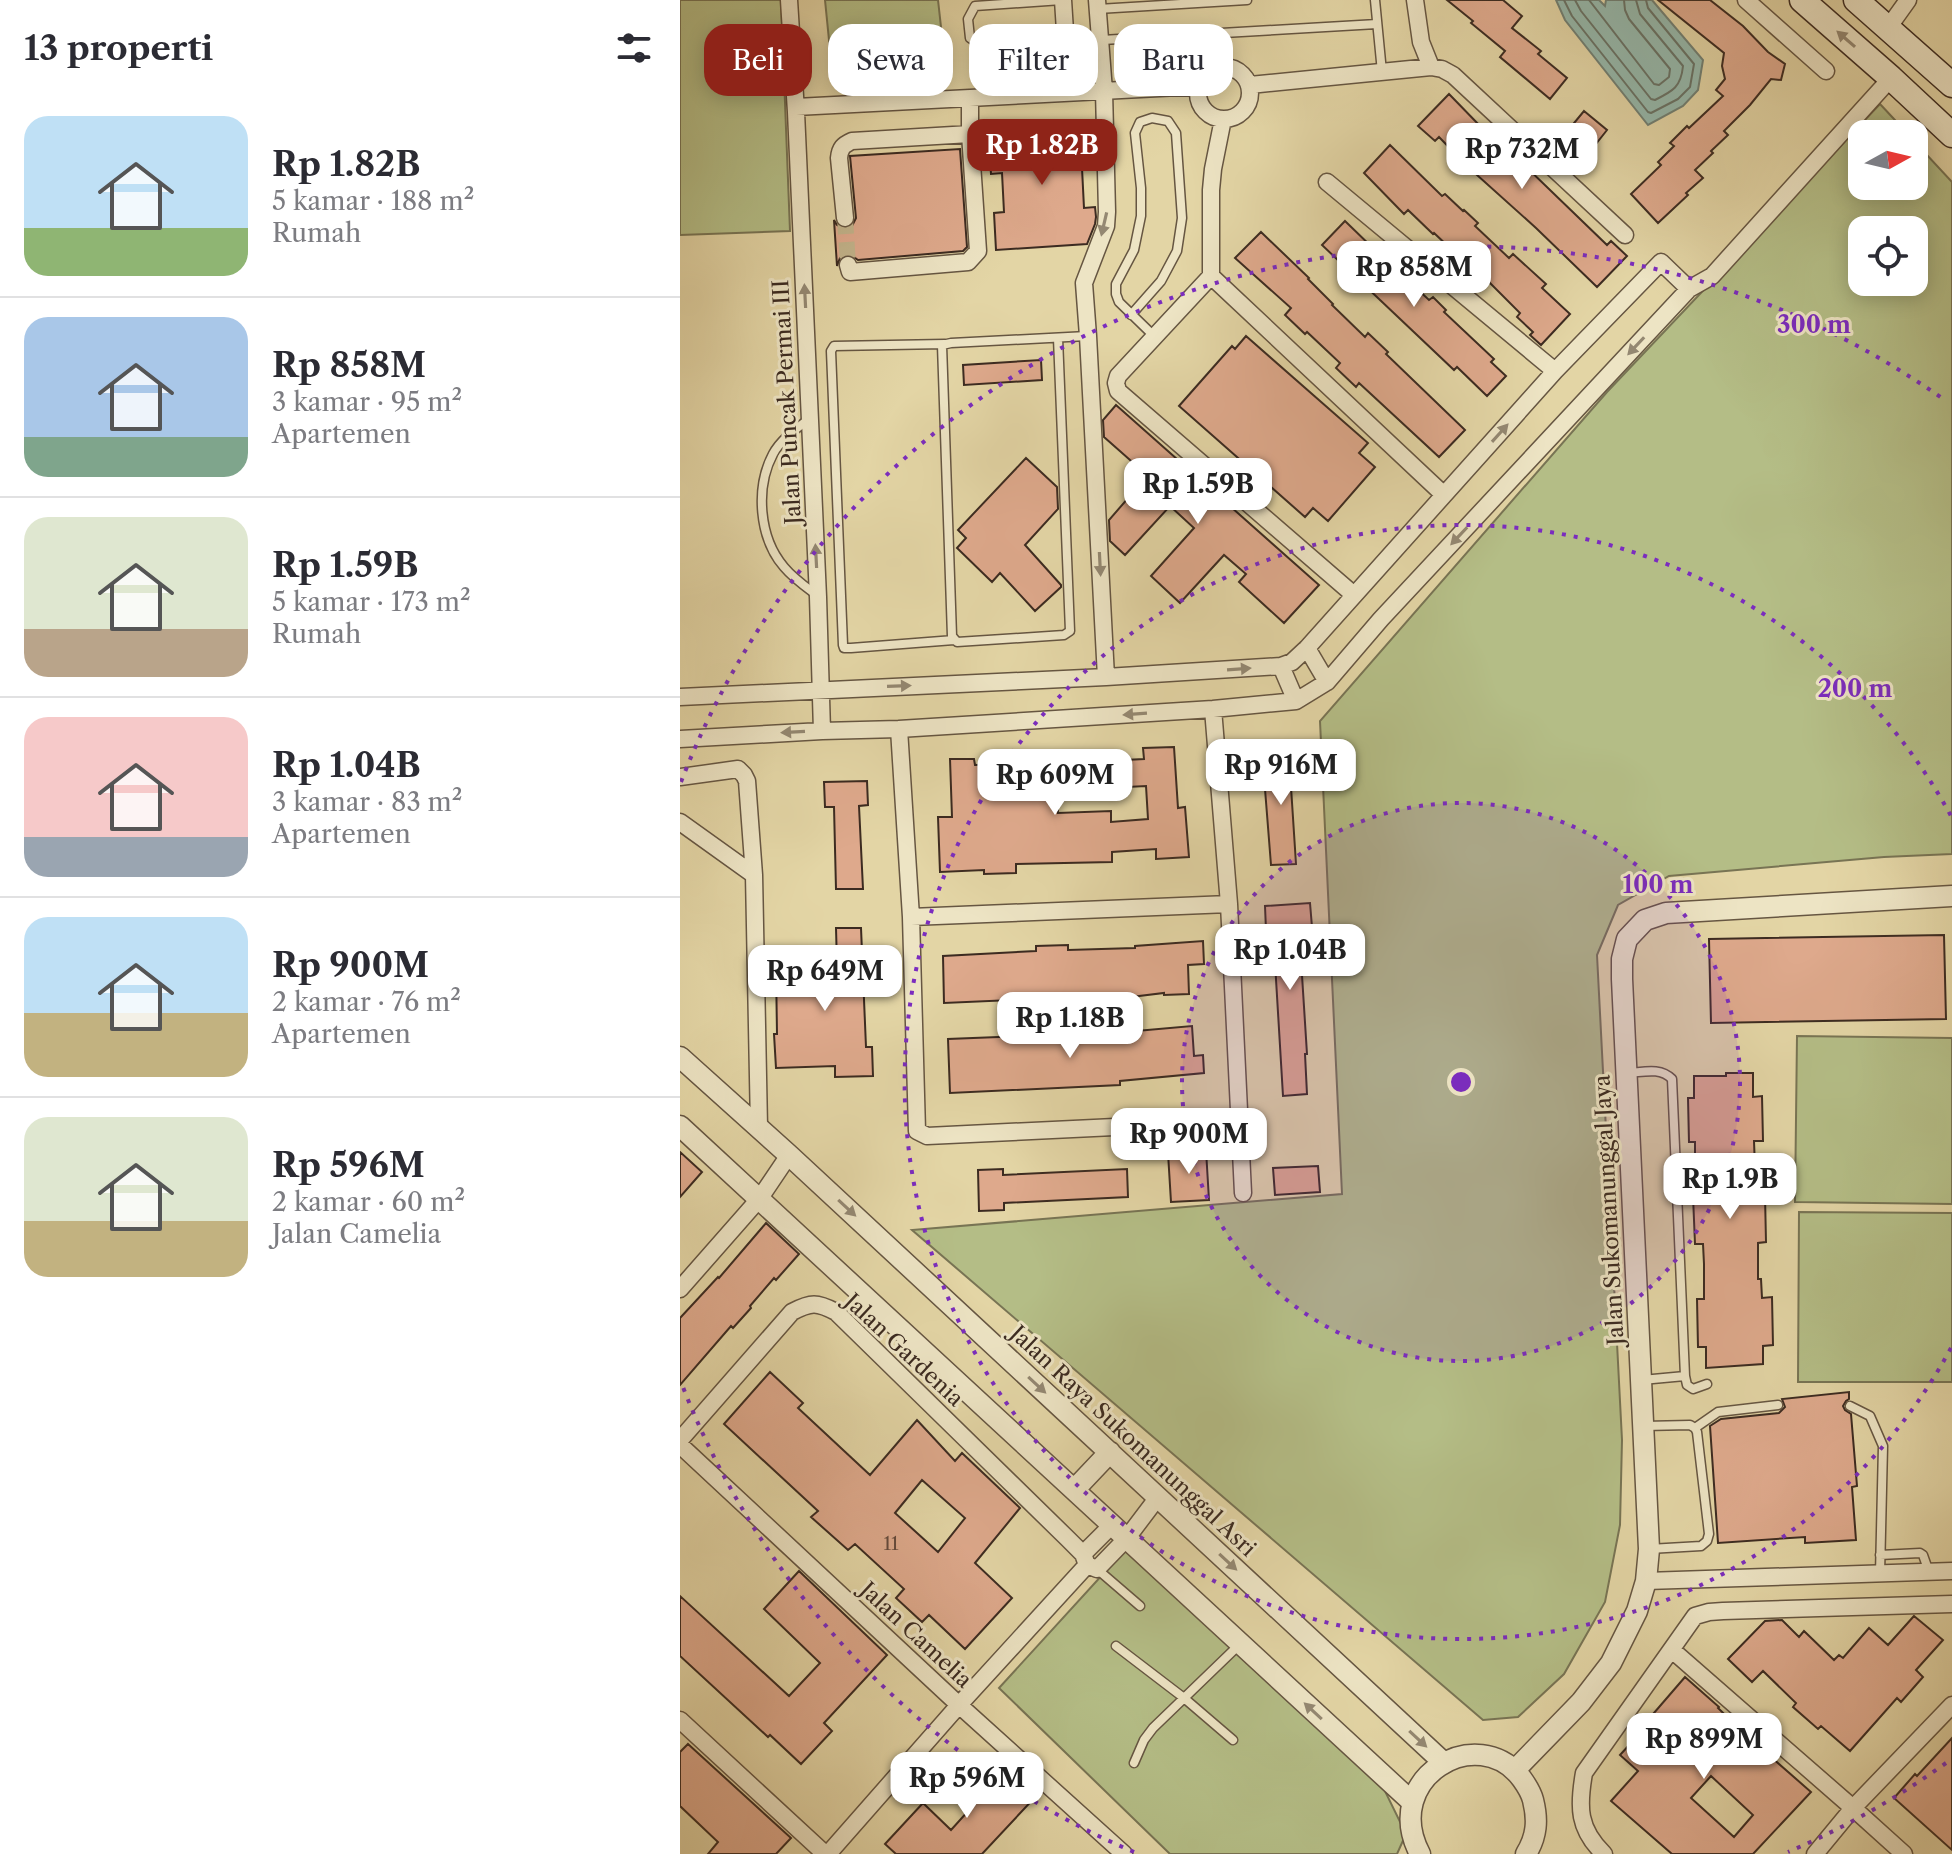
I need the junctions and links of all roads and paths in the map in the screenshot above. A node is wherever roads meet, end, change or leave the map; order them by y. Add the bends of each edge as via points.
1 (789, 0) edge
2 (1063, 0) edge
3 (1247, 0) edge
4 (1375, 0) edge
5 (1415, 0) edge
6 (1746, 0) edge
7 (1802, 0) edge
8 (1856, 0) edge
9 (1908, 0) edge
10 (1097, 5) edge
11 (1065, 24) edge
12 (1377, 24) junction
13 (969, 28) edge
14 (1888, 28) junction
15 (1100, 40) junction
16 (1914, 51) junction
17 (1431, 67) junction
18 (1233, 69) edge
19 (1826, 71) dead end
20 (1382, 72) junction
21 (1891, 78) junction
22 (1250, 85) junction
23 (1952, 85) edge
24 (1114, 90) edge
25 (1098, 91) edge
26 (1104, 91) junction
27 (1010, 96) edge
28 (1199, 96) edge
29 (970, 98) junction
30 (796, 104) junction
31 (1223, 119) junction
32 (970, 134) junction
33 (1952, 135) edge
34 (1327, 182) dead end
35 (845, 218) tunnel mouth
36 (1625, 235) dead end
37 (848, 265) dead end
38 (1211, 276) junction
39 (1689, 289) junction
40 (1131, 315) junction
41 (1088, 336) junction
42 (1154, 336) junction
43 (1058, 338) junction
44 (946, 344) junction
45 (1555, 371) junction
46 (810, 418) junction
47 (1444, 495) junction
48 (1354, 595) junction
49 (818, 597) junction
50 (954, 640) junction
51 (1307, 648) junction
52 (1281, 666) junction
53 (1106, 677) junction
54 (1327, 682) junction
55 (821, 690) junction
56 (680, 697) edge
57 (1296, 701) junction
58 (1213, 709) junction
59 (899, 729) junction
60 (822, 731) junction
61 (680, 739) edge
62 (680, 777) edge
63 (680, 822) edge
64 (754, 875) junction
65 (1952, 896) edge
66 (1229, 904) junction
67 (911, 917) junction
68 (680, 1057) edge
69 (1626, 1073) junction
70 (1239, 1121) junction
71 (680, 1126) edge
72 (759, 1127) junction
73 (789, 1155) junction
74 (1243, 1193) dead end
75 (760, 1198) junction
76 (680, 1289) edge
77 (1685, 1376) junction
78 (1641, 1380) junction
79 (1707, 1384) dead end
80 (1778, 1405) dead end
81 (1850, 1406) dead end
82 (1643, 1426) junction
83 (1695, 1428) junction
84 (680, 1442) edge
85 (1110, 1452) junction
86 (1074, 1490) junction
87 (1158, 1497) junction
88 (1119, 1532) junction
89 (1649, 1549) junction
90 (1880, 1555) junction
91 (1089, 1563) junction
92 (1952, 1571) edge
93 (1929, 1572) junction
94 (1880, 1574) junction
95 (1646, 1581) junction
96 (1952, 1604) edge
97 (1140, 1606) dead end
98 (1240, 1643) junction
99 (1116, 1646) dead end
100 (1672, 1650) junction
101 (1184, 1698) junction
102 (959, 1705) junction
103 (1952, 1705) edge
104 (680, 1720) edge
105 (1233, 1740) dead end
106 (1443, 1762) junction
107 (1134, 1763) dead end
108 (1515, 1770) junction
109 (1412, 1802) junction
110 (1853, 1808) junction
111 (1534, 1851) edge
112 (826, 1854) edge
113 (1124, 1854) edge
114 (1420, 1854) edge
115 (1604, 1854) edge
116 (1815, 1854) edge
117 (1904, 1854) edge

1 - 30 street, Jalan Puncak Permai III
2 - 11 street
2 - 13 lane via 975,6
3 - 10 lane
4 - 12 lane
5 - 17 street
6 - 19 street
21 -> 7 main road
8 - 14 main road
9 - 14 street
10 - 15 street
12 - 15 lane
12 - 20 lane
14 - 16 main road
15 - 26 street
16 - 21 main road
16 - 23 main road
17 - 20 street
17 - 36 street via 1453,75
18 - 22 street
20 - 22 street
21 - 33 main road
21 - 39 street via 1712,276
22 - 31 street via 1249,103 1239,115
24 - 26 street
25 - 26 street
26 -> 41 street via 1107,212 1084,283
27 - 29 street
28 - 31 street via 1208,114
29 - 30 street
29 - 32 street
46 -> 30 street, Jalan Puncak Permai III
31 - 38 street via 1211,190
32 - 35 street via 845,144 839,158
32 - 37 street via 978,251 968,262 850,272
34 - 45 street
38 - 42 street
38 - 47 street
39 - 45 street via 1661,262
39 -> 54 street
40 - 40 lane via 1161,281 1177,251 1182,218 1176,133 1168,121 1152,118 1140,122 1135,133 1141,216 1134,250 1116,284 1119,302
40 - 42 lane
41 - 43 lane
41 -> 53 street
42 - 48 street via 1118,376 1118,391
43 - 44 lane
43 - 50 lane via 1070,631
44 - 50 lane via 942,345
44 - 50 lane via 834,346 831,351 844,648
47 -> 45 street
49 -> 46 street, Jalan Puncak Permai III
46 - 49 lane via 773,455 762,507 770,546 783,566
47 - 48 street
48 - 51 street
49 - 55 street, Jalan Puncak Permai III
51 - 52 street
51 - 54 street
53 -> 52 street
52 - 57 street
55 -> 53 street
54 - 57 street
55 - 56 street
55 - 60 street, Jalan Puncak Permai III
57 - 58 street
58 -> 59 street
58 - 66 street
59 - 60 street
59 - 67 street
60 -> 61 street
62 - 64 street via 738,769 744,775
63 - 64 street
64 - 72 street
65 - 69 street, Jalan Sukomanunggal Jaya via 1666,913 1645,920 1627,939 1622,959
66 - 67 street
66 - 70 street
67 - 70 street via 915,1127 923,1136
68 - 72 street, Jalan Raya Sukomanunggal Asri
69 - 77 lane via 1658,1071 1672,1079
69 - 78 street, Jalan Sukomanunggal Jaya
70 - 74 street
71 - 75 street
72 - 73 street, Jalan Raya Sukomanunggal Asri
73 - 75 street
73 -> 85 street, Jalan Raya Sukomanunggal Asri
75 - 76 street
75 - 86 street
77 - 78 lane
77 - 79 lane via 1693,1389
78 - 82 street, Jalan Sukomanunggal Jaya
80 - 83 lane via 1718,1412
81 - 90 lane via 1870,1416 1883,1446
82 - 83 lane
82 - 89 street, Jalan Sukomanunggal Jaya
83 - 89 lane via 1707,1541 1701,1546
84 - 91 street, Jalan Gardenia via 792,1312 821,1304 836,1312
84 - 102 street, Jalan Camelia
85 - 86 street
85 - 87 street, Jalan Raya Sukomanunggal Asri
86 - 88 street
87 - 88 street
87 -> 106 street, Jalan Raya Sukomanunggal Asri
88 - 91 street
88 - 98 street
89 - 95 street, Jalan Sukomanunggal Jaya
90 - 93 lane via 1920,1553
90 - 94 lane
91 - 97 lane
91 - 102 street
92 - 93 street
93 - 94 street
94 - 95 street
95 - 108 street, Jalan Sukomanunggal Jaya via 1611,1663
96 - 100 street via 1709,1612 1695,1616
98 - 101 lane
109 -> 98 street
99 - 101 lane
100 - 110 street
100 - 115 street via 1584,1773 1585,1832
101 - 105 lane
101 - 107 lane via 1153,1728
102 - 112 street
102 - 113 street, Jalan Camelia
103 - 110 street
104 - 112 street
106 - 108 street via 1468,1755 1493,1757
106 - 109 street via 1424,1779
108 - 111 street via 1531,1791 1538,1818
109 - 114 street via 1412,1837
110 - 116 street
110 - 117 street

